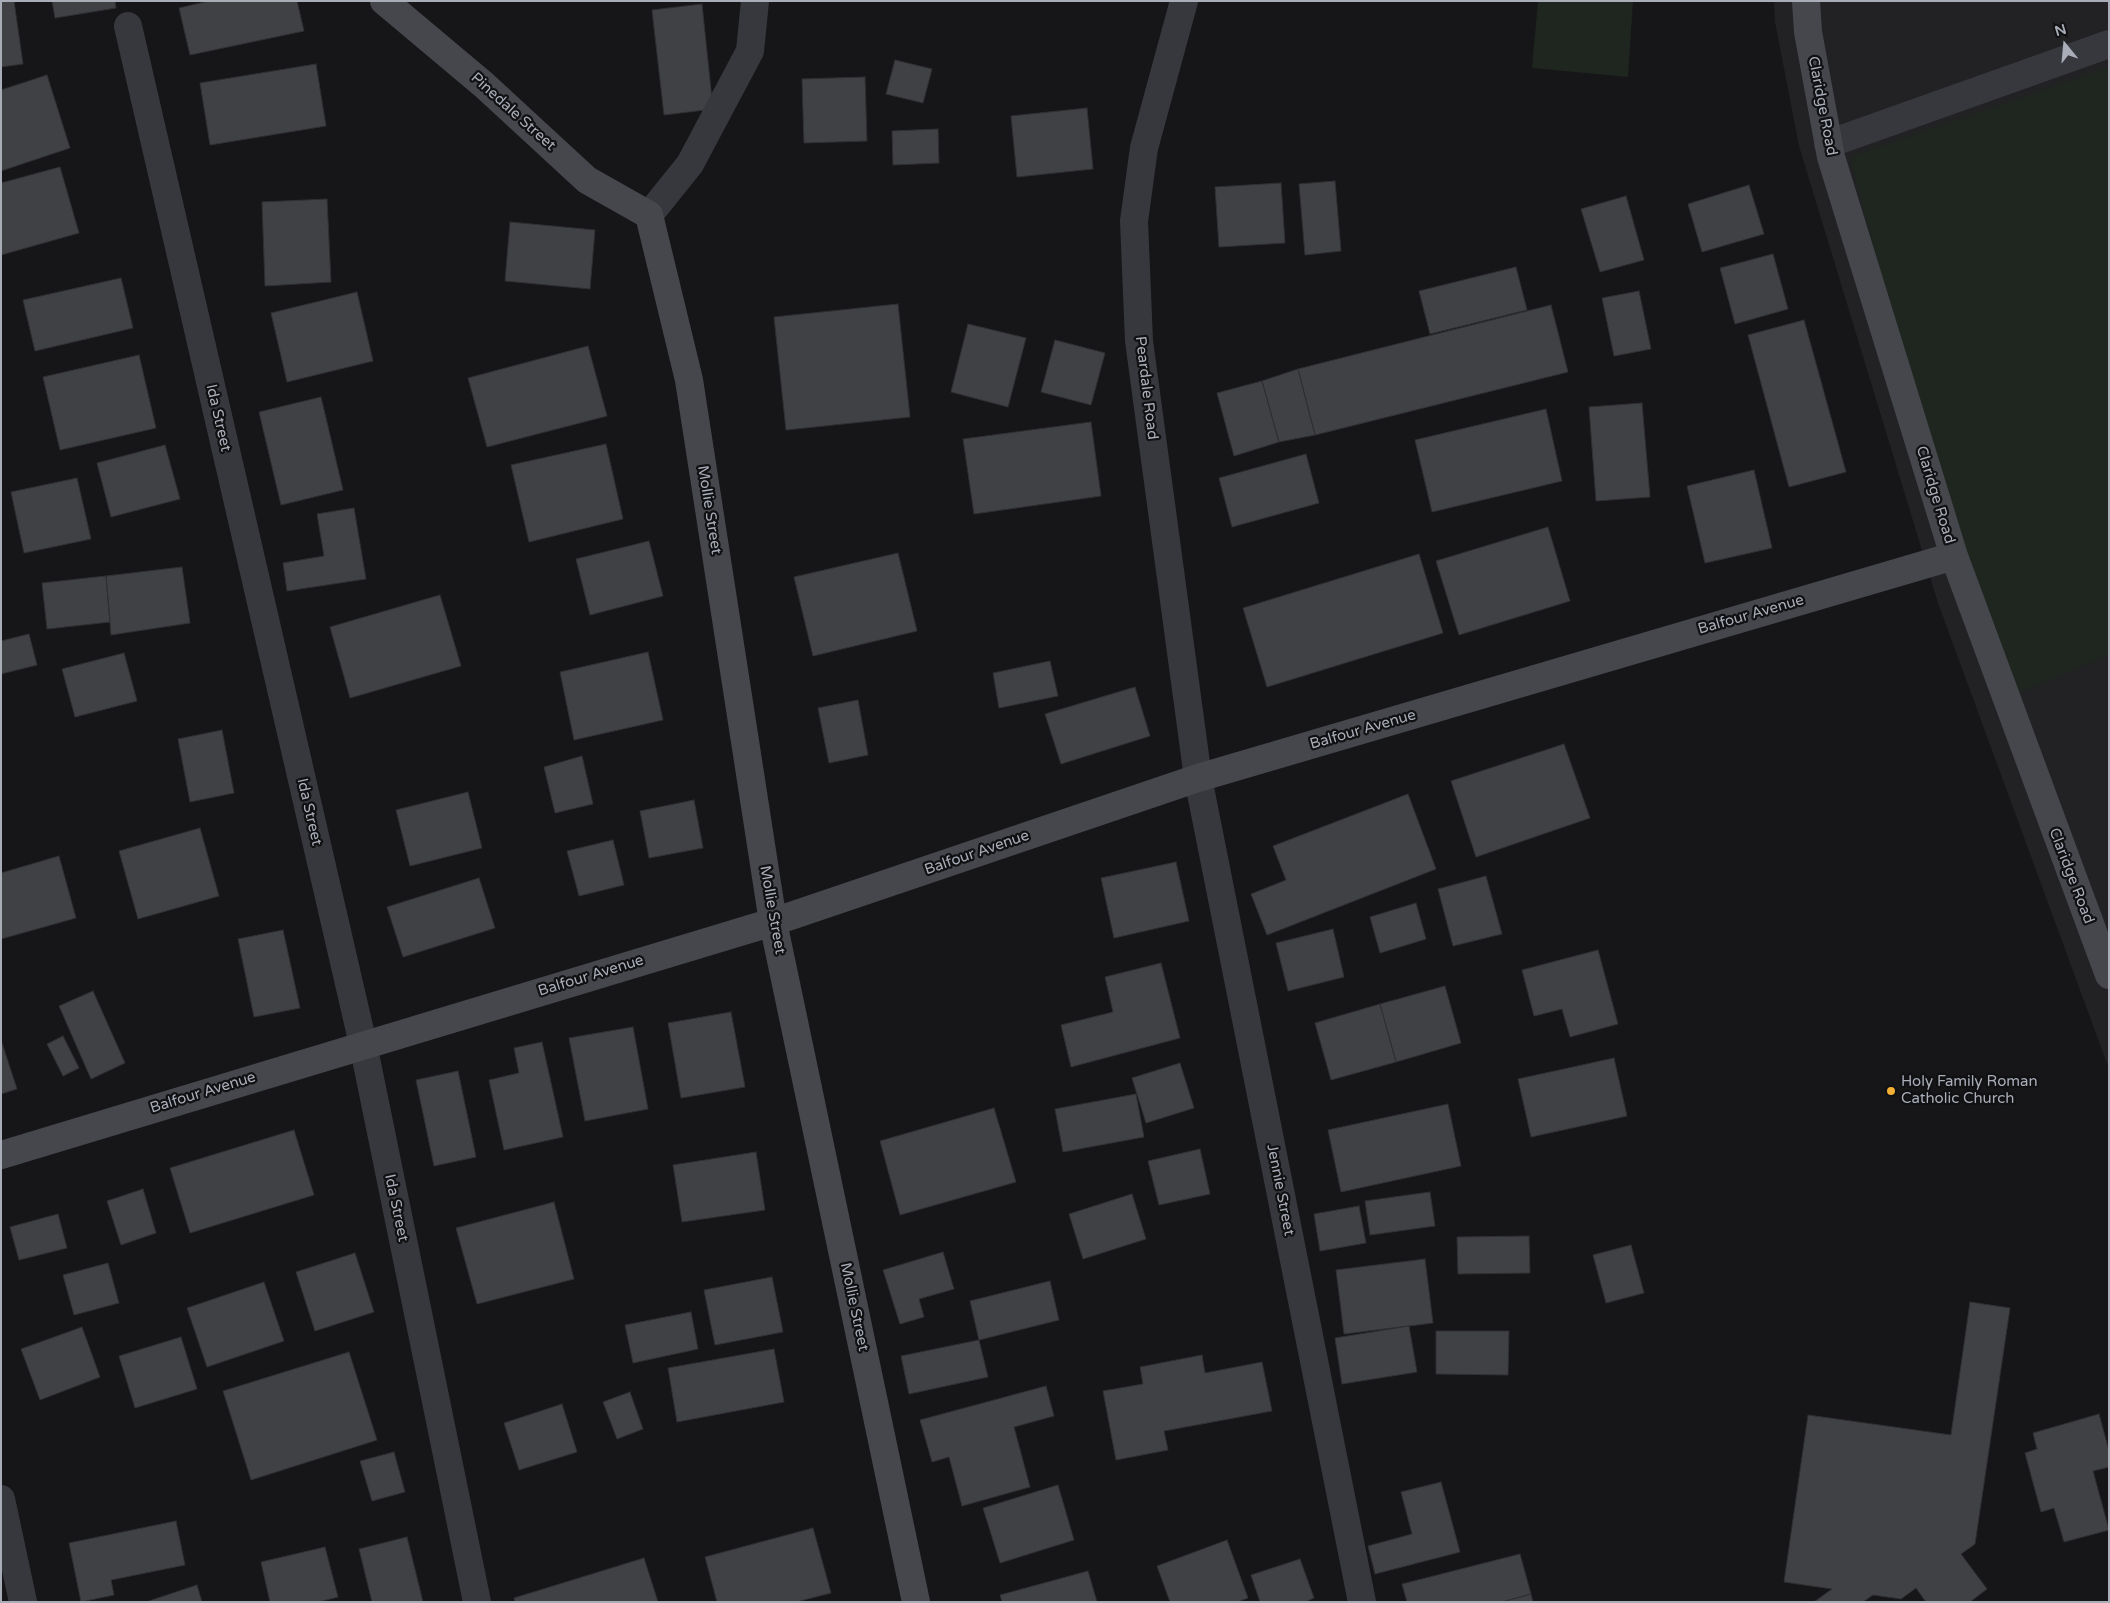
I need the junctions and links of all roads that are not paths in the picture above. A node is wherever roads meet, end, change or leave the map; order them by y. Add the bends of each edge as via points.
1 (384, 1) edge
2 (755, 1) edge
3 (1184, 1) edge
4 (1806, 1) edge
5 (128, 26) dead end
6 (2109, 44) edge
7 (1828, 144) junction
8 (649, 215) junction
9 (1954, 556) junction
10 (1198, 778) junction
11 (773, 922) junction
12 (2109, 975) edge
13 (363, 1044) junction
14 (1, 1156) edge
15 (1, 1499) edge
16 (23, 1602) edge
17 (477, 1602) edge
18 (916, 1602) edge
19 (1362, 1602) edge

1 - 8 street, Pinedale Street via 484,85 587,180
2 - 8 street via 750,51 690,164
3 - 10 street, Peardale Road via 1144,148 1134,220 1139,341
4 - 7 street, Claridge Road via 1808,32
5 - 13 street, Ida Street
6 - 7 street
7 - 9 street, Claridge Road
8 - 11 street, Mollie Street via 689,380
9 - 10 street, Balfour Avenue
9 - 12 street, Claridge Road
10 - 11 street, Balfour Avenue
10 - 19 street, Jennie Street
11 - 13 street, Balfour Avenue
11 - 18 street, Mollie Street
13 - 14 street, Balfour Avenue
13 - 17 street, Ida Street
15 - 16 street

